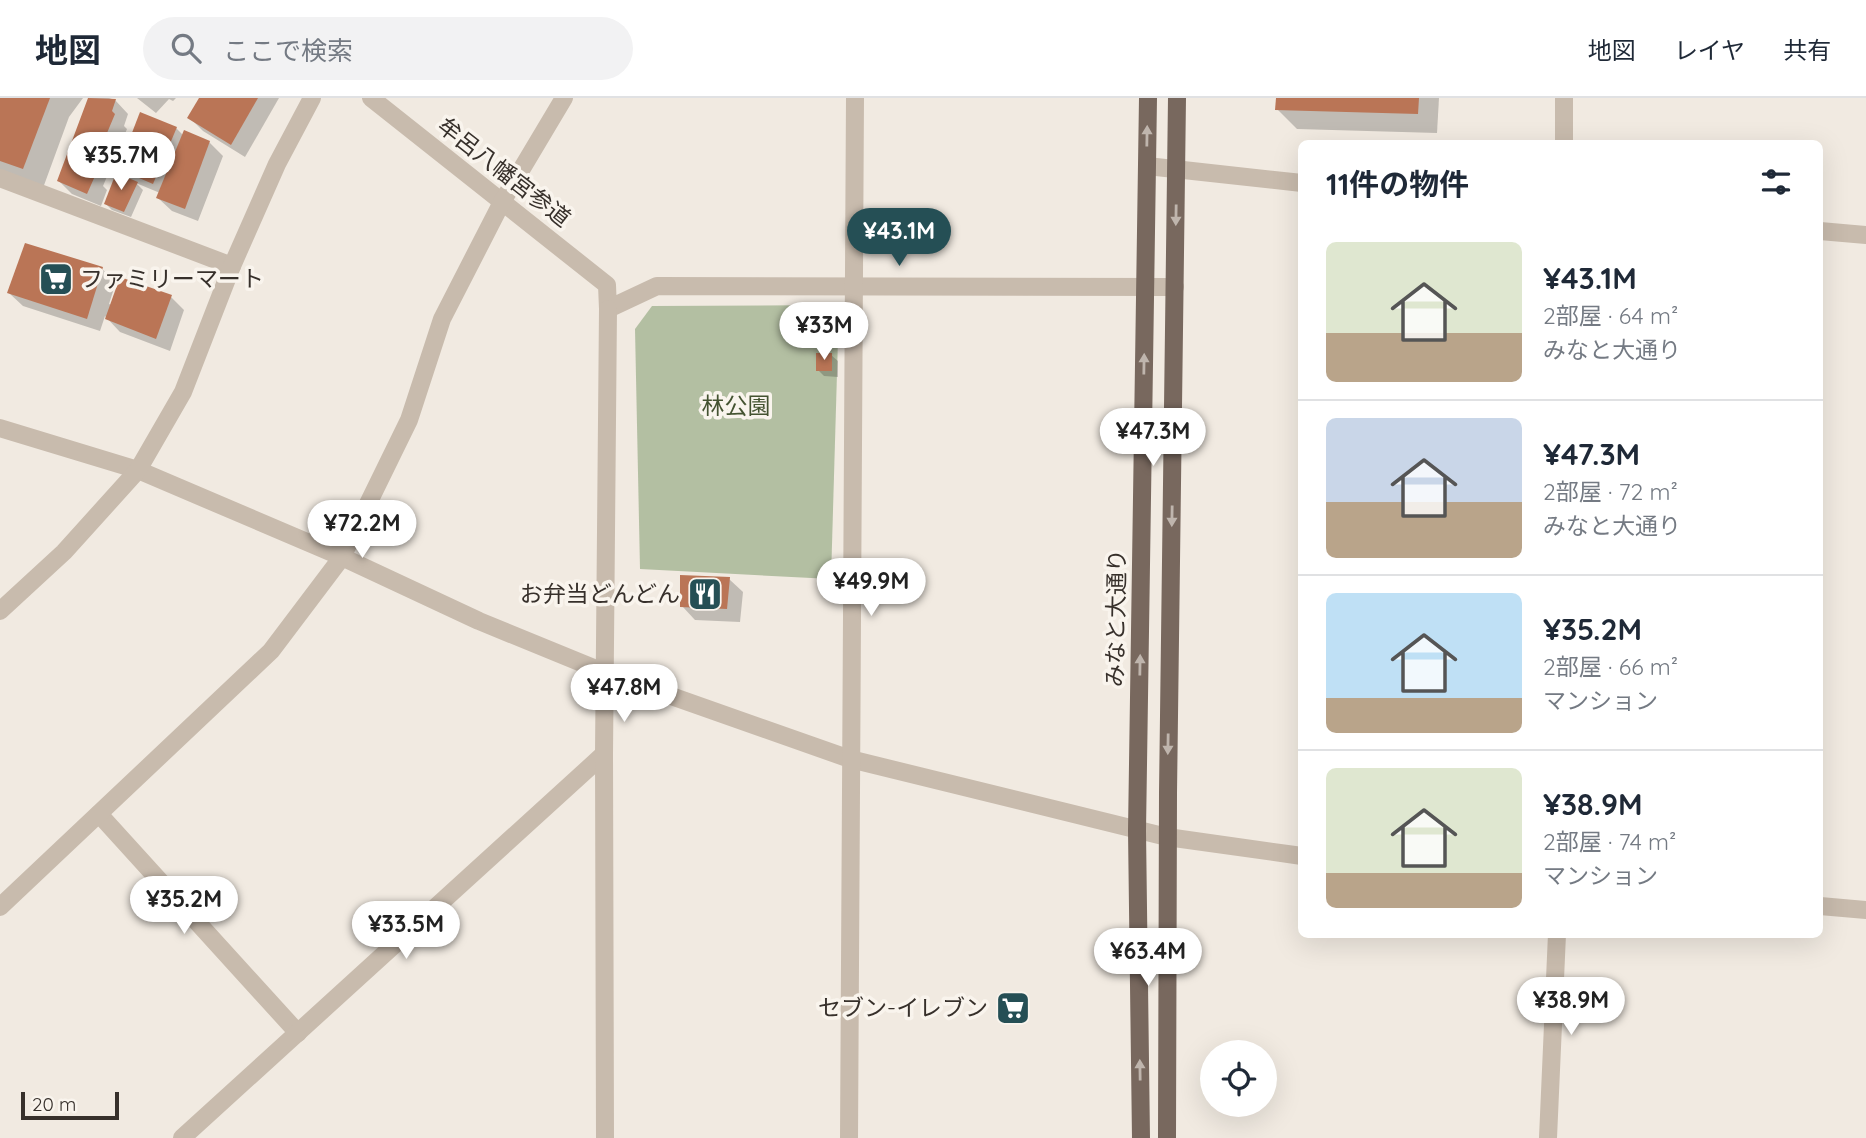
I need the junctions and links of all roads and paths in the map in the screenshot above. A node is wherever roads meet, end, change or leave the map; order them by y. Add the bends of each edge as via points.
1 (312, 98) edge
2 (371, 98) edge
3 (564, 98) edge
4 (855, 98) edge
5 (1148, 98) edge
6 (1177, 98) edge
7 (1564, 98) edge
8 (1564, 140) edge
9 (1147, 166) junction
10 (1177, 170) junction
11 (0, 178) edge
12 (1298, 183) edge
13 (502, 202) junction
14 (1823, 231) edge
15 (1866, 235) edge
16 (232, 266) junction
17 (1145, 287) junction
18 (1175, 287) junction
19 (855, 288) junction
20 (608, 309) junction
21 (0, 428) edge
22 (138, 470) junction
23 (342, 557) junction
24 (0, 611) edge
25 (606, 673) junction
26 (604, 754) junction
27 (850, 759) junction
28 (99, 814) junction
29 (1137, 831) junction
30 (1167, 837) junction
31 (1298, 855) edge
32 (1823, 906) edge
33 (0, 907) edge
34 (1866, 910) edge
35 (1557, 938) edge
36 (298, 1033) junction
37 (182, 1138) edge
38 (605, 1138) edge
39 (849, 1138) edge
40 (1141, 1138) edge
41 (1167, 1138) edge
42 (1548, 1138) edge

1 - 16 street
2 - 13 street, 牟呂八幡宮参道
3 - 13 street
4 - 19 street
9 -> 5 main road, みなと大通り
6 - 10 main road
7 - 8 street
9 - 10 street
9 - 17 main road, みなと大通り
10 - 12 street
10 -> 18 main road
11 - 16 street
13 - 20 street, 牟呂八幡宮参道 via 607,285
13 - 23 street via 442,319 409,420
14 - 15 street
16 - 22 street via 183,392
17 - 18 street
17 - 19 street
29 -> 17 main road, みなと大通り
18 -> 30 main road
19 - 20 street via 656,286
19 - 27 street
20 - 25 street
21 - 22 street
22 - 23 street
22 - 24 street via 64,552
23 - 25 street
23 - 28 street via 271,651
25 - 26 street
25 - 27 street
26 - 36 street
26 - 38 street
27 - 29 street
27 - 39 street
28 - 33 street
28 - 36 street
29 - 30 street
40 -> 29 main road, みなと大通り
30 - 31 street
30 - 41 main road
32 - 34 street
35 - 42 street
36 - 37 street

